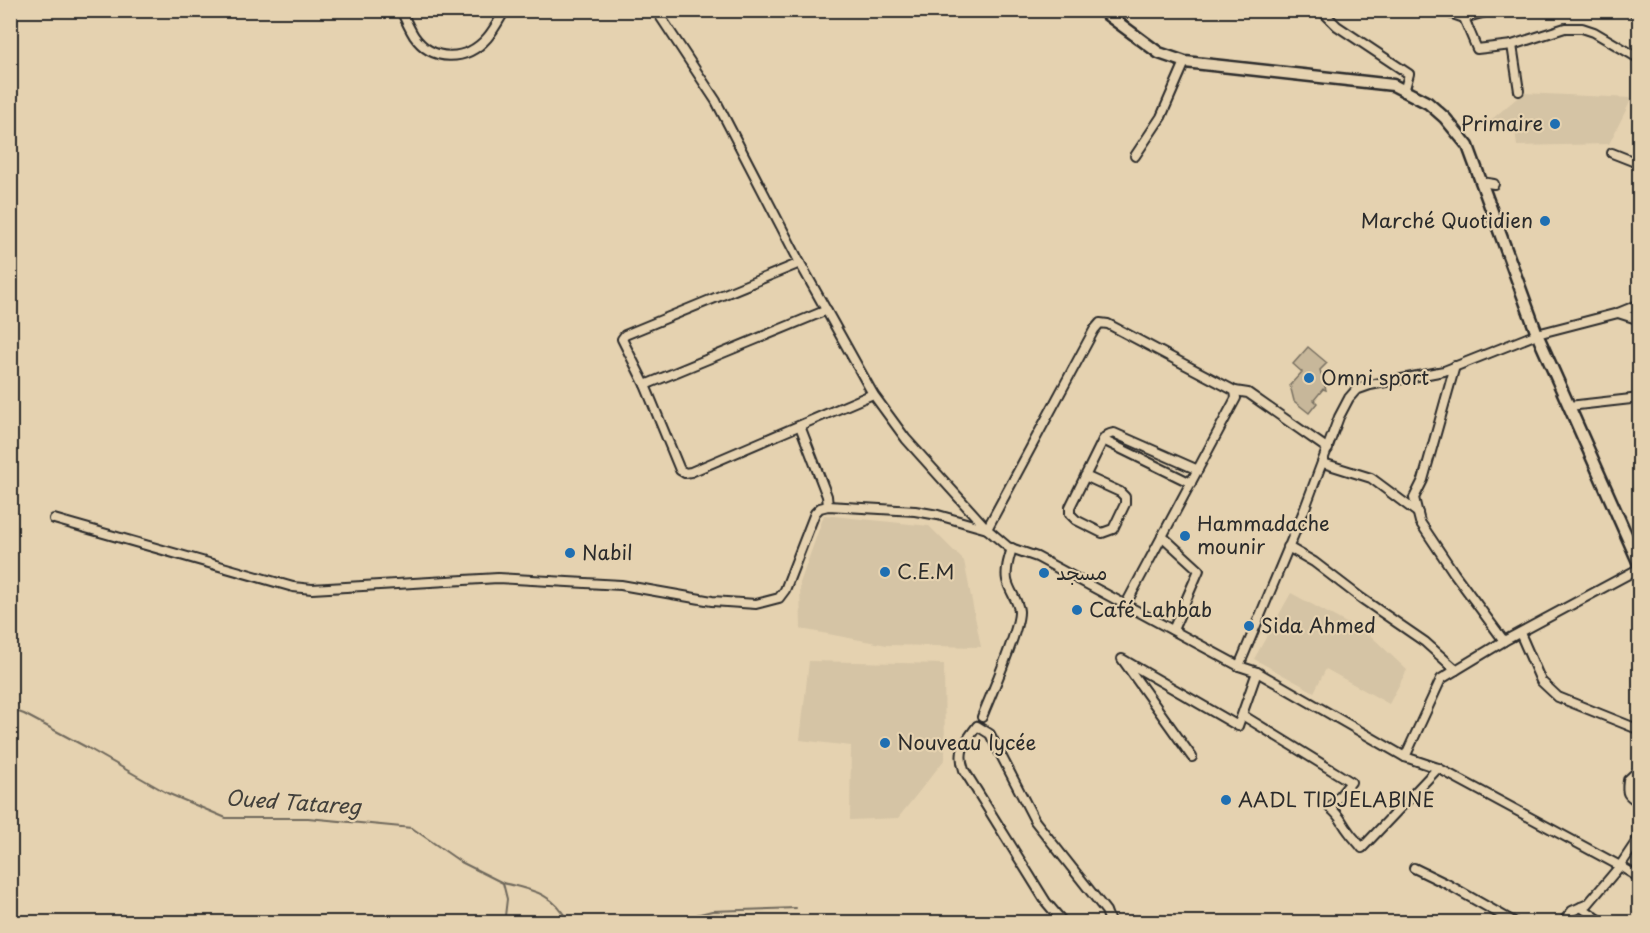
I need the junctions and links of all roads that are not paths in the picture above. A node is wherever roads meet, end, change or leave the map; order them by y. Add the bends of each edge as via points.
1 (401, 10) edge
2 (505, 10) edge
3 (656, 10) edge
4 (1101, 10) edge
5 (1322, 10) edge
6 (1441, 10) edge
7 (1493, 10) edge
8 (1631, 10) edge
9 (1640, 15) edge
10 (1464, 18) junction
11 (1512, 45) junction
12 (1640, 58) edge
13 (1185, 62) junction
14 (1519, 91) dead end
15 (1404, 92) junction
16 (1612, 153) dead end
17 (1135, 156) dead end
18 (1640, 164) edge
19 (1481, 182) junction
20 (1494, 184) dead end
21 (801, 263) junction
22 (1640, 304) edge
23 (827, 310) junction
24 (1618, 313) junction
25 (1640, 320) edge
26 (1537, 334) junction
27 (1455, 366) junction
28 (645, 385) junction
29 (1235, 391) junction
30 (873, 394) junction
31 (1640, 398) edge
32 (1569, 406) junction
33 (800, 426) junction
34 (1103, 440) junction
35 (1328, 449) junction
36 (1323, 463) junction
37 (1198, 470) junction
38 (1086, 476) junction
39 (1191, 483) junction
40 (828, 506) junction
41 (1418, 513) junction
42 (54, 519) dead end
43 (987, 529) junction
44 (1162, 537) junction
45 (1012, 548) junction
46 (1288, 548) junction
47 (1640, 567) edge
48 (1126, 604) junction
49 (1173, 630) junction
50 (1520, 633) junction
51 (1504, 640) junction
52 (1239, 666) junction
53 (1456, 670) junction
54 (1257, 672) junction
55 (1244, 716) junction
56 (982, 717) dead end
57 (1640, 730) edge
58 (1192, 757) dead end
59 (1405, 757) junction
60 (1438, 768) junction
61 (1640, 769) edge
62 (1640, 803) edge
63 (1640, 836) edge
64 (1620, 866) junction
65 (1414, 868) dead end
66 (1640, 878) edge
67 (1581, 907) junction
68 (1063, 922) edge
69 (1110, 922) edge
70 (1514, 922) edge
71 (1563, 922) edge
72 (1602, 922) edge

1 - 2 street via 414,37 429,51 443,57 460,56 475,48 486,39
3 - 21 street via 716,100
4 - 13 main road via 1160,52
5 - 15 street via 1337,26 1409,74
6 - 10 street
7 - 10 street
8 - 9 street
10 - 11 street via 1477,50
11 - 12 street via 1565,28 1582,28
11 - 14 street
13 - 15 main road via 1393,85
13 - 17 street via 1161,117
15 - 19 main road via 1428,103 1445,118 1468,146
16 - 18 street
19 - 20 street
19 - 26 main road
21 - 23 street
21 - 28 street via 625,335 623,345
22 - 24 street
23 - 28 street
23 - 30 street
24 - 25 street
24 - 26 street
26 - 27 street
26 - 32 main road
27 - 35 street via 1356,390
27 - 41 street via 1423,480 1414,498
28 - 33 street via 680,470 685,473
29 - 35 street via 1248,393
29 - 37 street via 1236,398
29 - 43 street via 1100,323
30 - 33 street
30 - 43 street via 906,439
31 - 32 street
32 - 47 main road
33 - 40 street
34 - 37 street via 1114,433
34 - 38 street
34 - 39 street
35 - 36 street
36 - 41 street via 1371,478
36 - 46 street
37 - 39 street
38 - 38 street via 1070,514 1102,533 1109,532 1125,497
39 - 44 street
40 - 42 street via 815,513 785,590 779,598 756,604 712,601 621,585 509,579 312,590
40 - 43 street via 915,511
41 - 51 street via 1448,564
43 - 45 street
44 - 48 street
44 - 49 street via 1199,570
45 - 48 street
45 - 56 street via 1007,581 1019,612
46 - 52 street
46 - 53 street via 1314,562 1425,642
47 - 50 street
48 - 49 street
49 - 52 street
50 - 51 street
50 - 57 street via 1541,681 1558,697
51 - 53 street
52 - 54 street
53 - 59 street via 1441,679
54 - 55 street
54 - 59 street
55 - 58 street via 1238,726 1122,659
55 - 60 street via 1351,782 1330,808 1341,816 1362,848
59 - 60 street
60 - 64 street
61 - 62 street via 1628,780 1627,791
63 - 64 street
64 - 66 street
64 - 67 street via 1588,904
65 - 70 street
67 - 71 street
67 - 72 street
68 - 69 street via 1046,902 964,770 960,757 963,746 976,726 990,734 1035,821 1106,910

